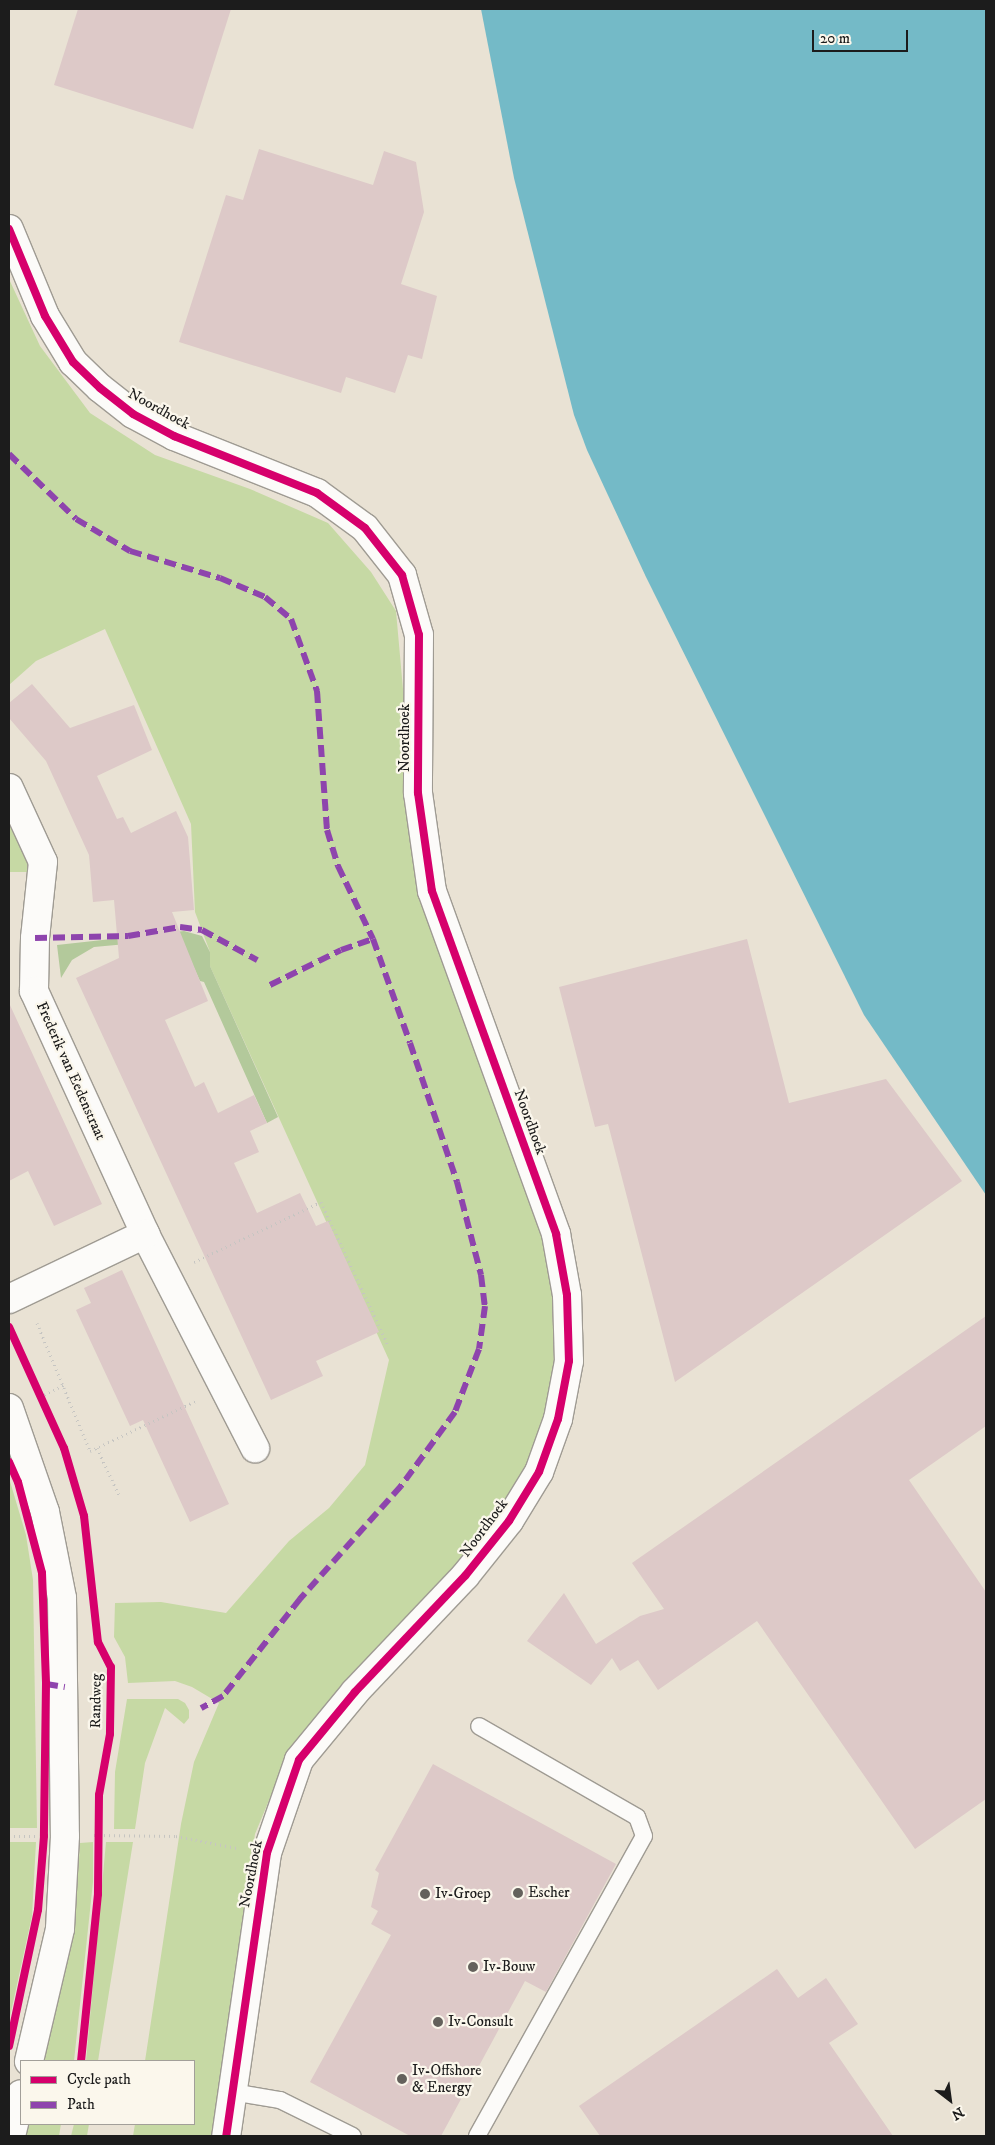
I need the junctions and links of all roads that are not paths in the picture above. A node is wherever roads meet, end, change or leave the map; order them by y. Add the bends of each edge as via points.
1 (9, 229) edge
2 (9, 788) edge
3 (145, 1234) junction
4 (9, 1299) edge
5 (9, 1408) edge
6 (255, 1448) dead end
7 (479, 1726) dead end
8 (29, 2060) edge
9 (232, 2092) junction
10 (20, 2098) edge
11 (11, 2136) edge
12 (226, 2136) edge
13 (353, 2136) edge
14 (477, 2136) edge

1 - 9 street, Noordhoek via 46,316 73,362 100,388 133,414 174,436 318,493 366,528 402,575 419,635 418,793 432,891 556,1234 567,1295 569,1361 558,1419 539,1472 509,1521 465,1576 355,1692 299,1760 267,1853
2 - 3 street, Frederik van Eedenstraat via 43,862 35,938 34,991
3 - 4 street
3 - 6 street, Frederik van Eedenstraat
5 - 8 street, Randweg via 45,1512 62,1598 65,1836 60,1929
7 - 14 lane via 637,1817 644,1836
9 - 12 street, Noordhoek
9 - 13 lane via 280,2100
10 - 11 street

